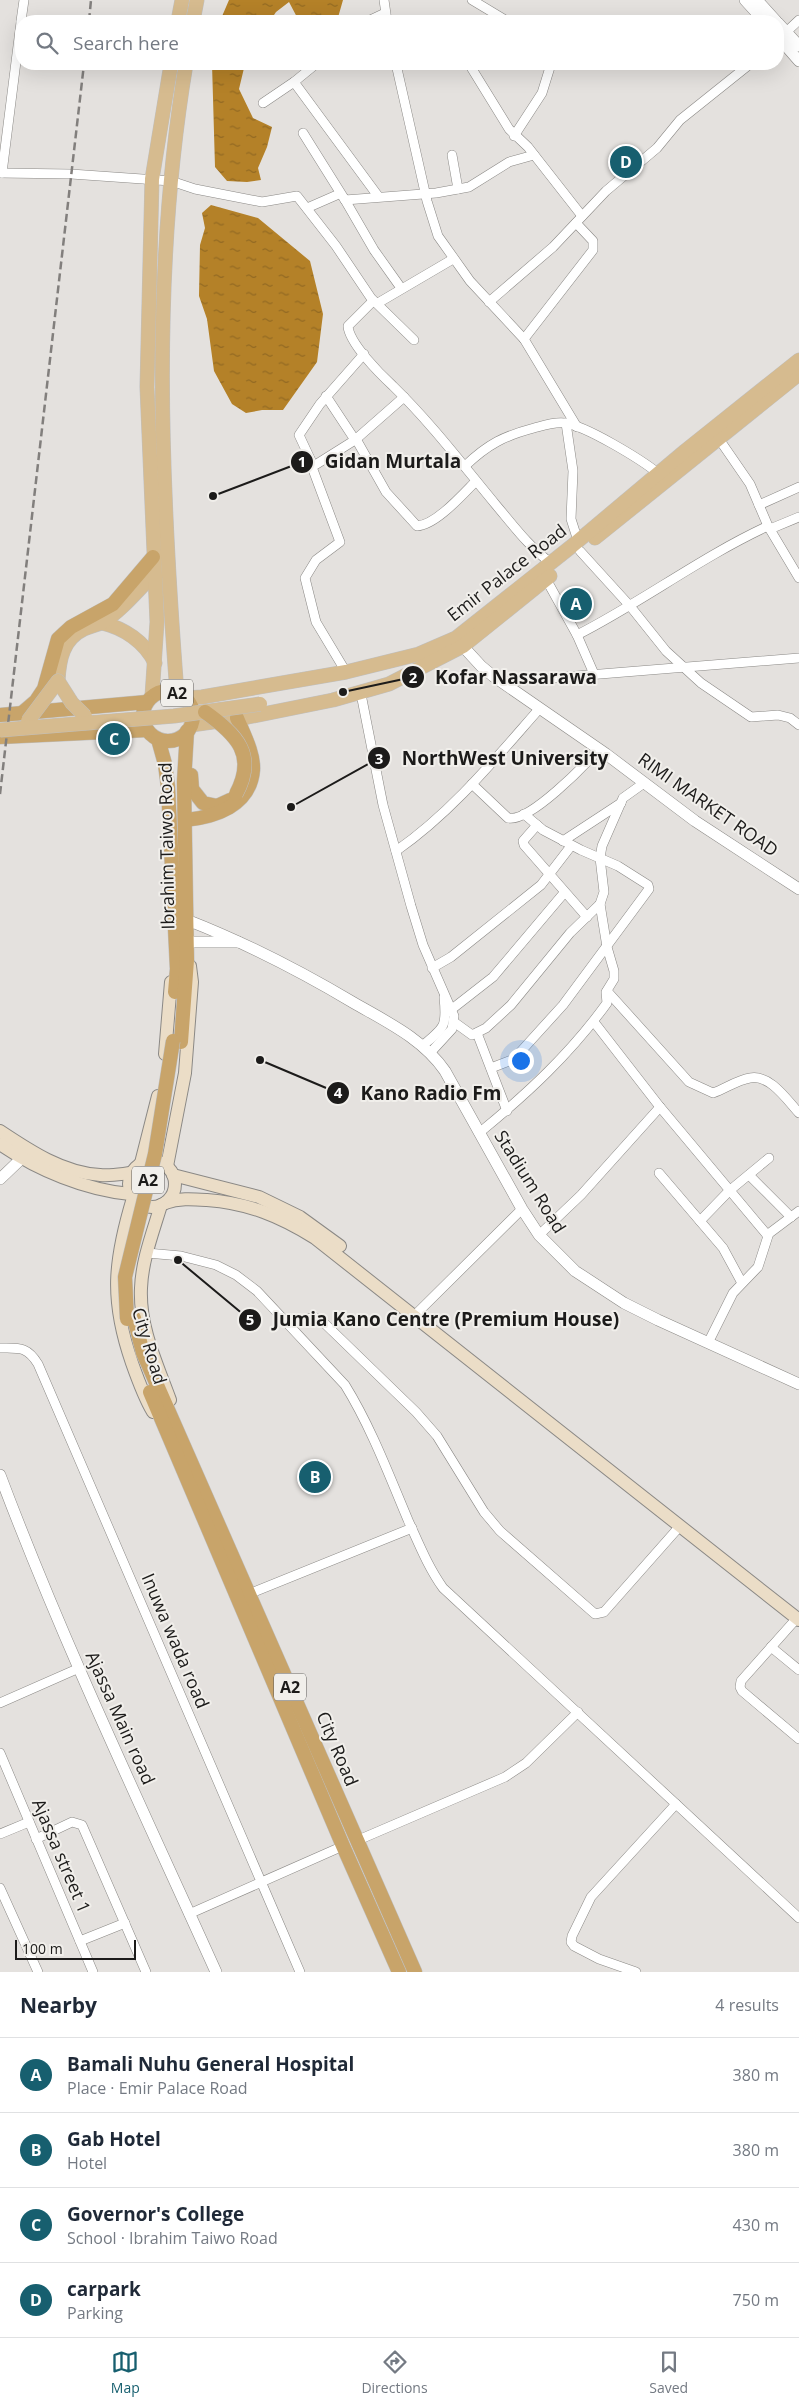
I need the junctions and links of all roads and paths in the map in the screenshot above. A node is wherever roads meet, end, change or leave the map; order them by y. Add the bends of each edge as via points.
1 (24, 0) edge
2 (182, 0) edge
3 (197, 0) edge
4 (384, 0) edge
5 (472, 0) edge
6 (745, 0) edge
7 (757, 0) edge
8 (22, 15) edge
9 (179, 15) edge
10 (194, 15) edge
11 (386, 15) edge
12 (497, 15) edge
13 (759, 15) edge
14 (771, 15) edge
15 (799, 20) edge
16 (784, 33) edge
17 (784, 39) edge
18 (784, 42) edge
19 (799, 46) edge
20 (799, 61) edge
21 (15, 67) edge
22 (170, 70) edge
23 (185, 70) edge
24 (309, 70) edge
25 (397, 70) edge
26 (472, 70) edge
27 (549, 70) edge
28 (742, 70) edge
29 (294, 82) junction
30 (263, 103) dead end
31 (303, 133) dead end
32 (514, 136) junction
33 (534, 154) junction
34 (452, 155) dead end
35 (1, 173) edge
36 (152, 179) junction
37 (171, 181) junction
38 (458, 189) junction
39 (426, 193) junction
40 (378, 196) junction
41 (342, 197) junction
42 (307, 208) junction
43 (579, 220) junction
44 (453, 259) junction
45 (401, 288) junction
46 (375, 302) junction
47 (489, 302) junction
48 (524, 339) junction
49 (414, 340) dead end
50 (364, 354) junction
51 (799, 360) edge
52 (799, 374) edge
53 (326, 396) junction
54 (404, 397) junction
55 (566, 423) junction
56 (577, 427) junction
57 (355, 439) junction
58 (719, 439) junction
59 (313, 465) junction
60 (465, 466) junction
61 (658, 474) junction
62 (476, 481) junction
63 (799, 487) edge
64 (759, 505) junction
65 (799, 517) edge
66 (769, 528) junction
67 (579, 546) junction
68 (153, 557) junction
69 (551, 563) junction
70 (154, 574) junction
71 (798, 574) edge
72 (546, 579) junction
73 (630, 606) junction
74 (102, 623) junction
75 (577, 635) junction
76 (459, 642) junction
77 (797, 656) edge
78 (423, 659) junction
79 (155, 663) junction
80 (684, 668) junction
81 (346, 672) junction
82 (594, 674) junction
83 (58, 681) junction
84 (503, 682) junction
85 (361, 694) junction
86 (181, 695) junction
87 (150, 699) junction
88 (259, 700) junction
89 (540, 708) junction
90 (206, 712) junction
91 (0, 715) edge
92 (778, 715) junction
93 (85, 716) junction
94 (25, 717) junction
95 (799, 717) edge
96 (237, 718) junction
97 (0, 722) edge
98 (799, 725) edge
99 (0, 730) edge
100 (152, 734) junction
101 (188, 734) junction
102 (0, 738) edge
103 (600, 749) junction
104 (644, 783) junction
105 (472, 784) junction
106 (621, 803) junction
107 (524, 814) junction
108 (185, 820) junction
109 (537, 825) junction
110 (568, 844) junction
111 (396, 851) junction
112 (600, 858) junction
113 (548, 876) junction
114 (799, 889) edge
115 (564, 893) junction
116 (600, 904) junction
117 (586, 917) junction
118 (187, 920) junction
119 (187, 942) junction
120 (242, 942) junction
121 (607, 947) junction
122 (181, 963) junction
123 (432, 968) junction
124 (443, 991) junction
125 (607, 991) junction
126 (452, 1008) junction
127 (454, 1022) junction
128 (594, 1022) junction
129 (477, 1033) junction
130 (426, 1049) junction
131 (491, 1068) junction
132 (660, 1108) junction
133 (507, 1111) junction
134 (799, 1113) edge
135 (0, 1131) edge
136 (479, 1133) junction
137 (0, 1144) edge
138 (22, 1158) junction
139 (769, 1158) dead end
140 (141, 1163) junction
141 (170, 1171) junction
142 (131, 1173) junction
143 (659, 1173) dead end
144 (749, 1175) junction
145 (0, 1179) edge
146 (729, 1191) junction
147 (132, 1196) junction
148 (163, 1204) junction
149 (522, 1210) junction
150 (799, 1211) edge
151 (791, 1218) junction
152 (700, 1220) junction
153 (540, 1235) junction
154 (767, 1235) junction
155 (147, 1253) junction
156 (742, 1283) junction
157 (417, 1313) junction
158 (289, 1324) junction
159 (708, 1343) junction
160 (0, 1348) edge
161 (799, 1384) edge
162 (174, 1434) junction
163 (0, 1475) edge
164 (680, 1526) junction
165 (412, 1528) junction
166 (250, 1594) junction
167 (798, 1617) edge
168 (771, 1646) junction
169 (77, 1669) junction
170 (799, 1670) edge
171 (0, 1703) edge
172 (578, 1712) junction
173 (799, 1739) edge
174 (0, 1754) edge
175 (676, 1804) junction
176 (29, 1822) junction
177 (0, 1834) edge
178 (36, 1839) junction
179 (356, 1841) junction
180 (343, 1846) junction
181 (260, 1882) junction
182 (0, 1890) edge
183 (190, 1914) junction
184 (799, 1918) edge
185 (125, 1923) junction
186 (80, 1941) junction
187 (38, 1972) edge
188 (93, 1972) edge
189 (146, 1972) edge
190 (216, 1972) edge
191 (300, 1972) edge
192 (399, 1972) edge
193 (415, 1972) edge
194 (636, 1972) edge

1 - 8 street
2 - 9 main road
3 - 10 main road
4 - 11 street
5 - 12 street
6 - 13 street
7 - 14 street
15 - 16 street
17 - 19 street
18 - 20 street
21 - 35 street
22 - 36 main road
23 - 37 main road
24 - 29 street
25 - 39 street
26 - 32 street
27 - 32 street via 542,93
28 - 43 street via 680,120 657,148 606,191
29 - 30 street
29 - 40 street
31 - 41 street
32 - 33 street
33 - 38 street via 509,162 476,184
33 - 43 street
34 - 38 street
35 - 36 street
36 - 37 street
36 - 68 main road via 147,388
37 - 42 street via 262,202 297,196
37 - 86 main road via 166,230 161,402
38 - 39 street
39 - 40 street
39 - 44 street via 434,227
40 - 41 street
41 - 42 street
41 - 45 street
42 - 46 street
43 - 47 street
43 - 48 street via 594,241 593,250
44 - 45 street
44 - 47 street
45 - 46 street
46 - 49 street
46 - 50 street via 348,326
47 - 48 street
48 - 56 street
50 - 53 street
50 - 54 street
51 - 61 main road, Emir Palace Road
52 - 58 main road, Emir Palace Road
53 - 57 street
53 - 59 street via 299,436
54 - 57 street
54 - 60 street via 436,429
55 - 56 street
55 - 60 street via 552,423 503,437
55 - 67 street via 572,471 572,520
56 - 61 street via 633,456
57 - 59 street
57 - 62 street via 386,492 417,526 448,509
58 - 64 street via 750,484
58 - 67 main road, Emir Palace Road
59 - 81 street via 340,542 316,560 306,578 316,622
60 - 62 street
61 - 67 main road, Emir Palace Road
62 - 69 street via 528,543
63 - 64 street
64 - 66 street
65 - 66 street
66 - 71 street
66 - 73 street via 656,587
67 - 69 main road, Emir Palace Road
67 - 72 main road, Emir Palace Road
67 - 73 street
68 - 70 main road
68 - 94 highway via 113,604 62,635 54,648 44,689
69 - 76 main road, Emir Palace Road
70 - 74 main road
70 - 79 main road
72 - 75 street
72 - 76 main road, Emir Palace Road
73 - 75 street
73 - 80 street
74 - 79 main road via 127,632 147,650
74 - 83 main road via 80,632 65,646 60,657
75 - 82 street
76 - 78 main road, Emir Palace Road
76 - 84 street, RIMI MARKET ROAD via 481,666
77 - 80 street
78 - 81 main road, Emir Palace Road
78 - 85 main road, Emir Palace Road via 408,676
78 - 88 main road
79 - 87 main road
80 - 82 street
80 - 92 street via 745,714 756,717
81 - 86 main road, Emir Palace Road via 202,697
82 - 84 street
83 - 93 main road, bridge
83 - 94 main road, bridge
84 - 89 street, RIMI MARKET ROAD
85 - 96 main road, Emir Palace Road
85 - 111 street via 383,805
86 - 87 highway, A2 via 164,692
86 - 101 highway, A2 via 190,706 192,715
87 - 94 highway, A2
87 - 100 highway, A2 via 143,711 143,721
88 - 90 main road, bridge
88 - 93 main road
89 - 103 street, RIMI MARKET ROAD
89 - 105 street
90 - 99 main road, bridge
90 - 101 highway, bridge via 232,733 242,748 244,773 236,794 225,803 209,806 197,798 192,789
91 - 94 highway, A2
92 - 95 street
92 - 98 street
93 - 94 main road
94 - 97 main road
96 - 101 main road, Emir Palace Road
96 - 108 highway via 253,769 246,790 222,813
100 - 101 highway, A2 via 174,740
100 - 102 highway, A2
100 - 122 highway, Ibrahim Taiwo Road / A2 via 165,764 168,787
101 - 108 highway, Ibrahim Taiwo Road / A2
103 - 104 street, RIMI MARKET ROAD
103 - 107 street via 560,789
104 - 106 street via 627,794
104 - 114 street, RIMI MARKET ROAD via 695,822
105 - 107 street via 508,818
105 - 111 street via 432,824
106 - 110 street
106 - 112 street
107 - 109 street
108 - 118 highway, Ibrahim Taiwo Road / A2
109 - 110 street
109 - 113 street via 522,843
110 - 112 street
110 - 113 street
111 - 123 street
112 - 116 street via 604,892
112 - 121 street via 618,866 648,885 649,889
113 - 115 street
113 - 123 street via 524,900
115 - 117 street
115 - 126 street via 493,977
116 - 117 street
116 - 121 street
117 - 129 street via 511,1005
118 - 119 highway, Ibrahim Taiwo Road / A2
118 - 120 street, Stadium Road
119 - 120 street, Stadium Road
119 - 122 highway, Ibrahim Taiwo Road / A2
120 - 130 street, Stadium Road via 407,1033
121 - 125 street via 615,976
121 - 131 street via 563,1005 522,1051 506,1064
122 - 140 main road, Ibrahim Taiwo Road / A2 via 164,1064 148,1144
122 - 141 main road, Ibrahim Taiwo Road / A2 via 192,976 190,1032
122 - 162 highway, City Road / A2, bridge via 177,1041 125,1277 132,1346
123 - 124 street
124 - 126 street
124 - 130 street via 446,1014 443,1027
125 - 128 street via 607,1002
125 - 134 street via 688,1082 709,1093 758,1077 782,1094
126 - 127 street
127 - 129 street via 469,1034
127 - 130 street via 448,1034
128 - 132 street
128 - 133 street via 538,1084
129 - 131 street
130 - 136 street, Stadium Road via 444,1071
131 - 133 street
132 - 146 street
132 - 153 street
133 - 136 street
135 - 142 main road via 45,1158 82,1172 99,1175
136 - 149 street, Stadium Road
137 - 138 main road
138 - 145 street
138 - 147 main road via 73,1180
139 - 144 street
140 - 141 main road via 154,1161
140 - 142 main road
141 - 148 main road via 175,1187
141 - 157 main road via 188,1180 240,1191 284,1208 319,1230
142 - 147 main road via 128,1187
143 - 152 street
144 - 146 street
144 - 151 street
146 - 152 street
146 - 154 street
147 - 148 main road via 146,1206
147 - 162 main road, City Road / A2 via 118,1262 116,1303 123,1339 139,1385
148 - 155 main road, City Road / A2
148 - 157 main road via 181,1199 219,1201 269,1212 315,1238
149 - 153 street, Stadium Road
149 - 157 street
150 - 151 street
151 - 154 street
152 - 156 street via 722,1248
153 - 159 street, Stadium Road via 556,1254 595,1285 624,1303
154 - 156 street via 769,1240 758,1266
155 - 158 street via 181,1256 216,1265 257,1291
155 - 162 main road, City Road / A2 via 141,1288 143,1318
156 - 159 street via 733,1293
157 - 164 main road
157 - 167 main road
158 - 164 street via 314,1317 321,1320 416,1412 500,1531 595,1614 604,1612
158 - 165 street via 334,1372 354,1400
159 - 161 street, Stadium Road
160 - 181 street, Inuwa wada road via 24,1349 32,1353 38,1364
162 - 166 highway, City Road / A2
162 - 180 highway, City Road / A2
163 - 169 street, Ajassa Main road
164 - 167 main road
165 - 166 street
165 - 172 street via 430,1569 443,1588
166 - 179 highway, City Road / A2
167 - 168 street
168 - 170 street
168 - 173 street via 741,1681 740,1687
169 - 171 street
169 - 183 street, Ajassa Main road
172 - 175 street
172 - 179 street via 526,1763 505,1777
174 - 176 street, Ajassa street 1
175 - 184 street
175 - 194 street via 591,1897 572,1936 574,1946
176 - 177 street
176 - 178 street, Ajassa street 1
178 - 185 street via 72,1822 80,1823
178 - 186 street, Ajassa street 1
179 - 193 highway, City Road / A2
180 - 181 street
180 - 192 highway, City Road / A2
181 - 183 street
181 - 191 street, Inuwa wada road
182 - 187 street
183 - 190 street, Ajassa Main road
185 - 186 street
185 - 189 street
186 - 188 street, Ajassa street 1

